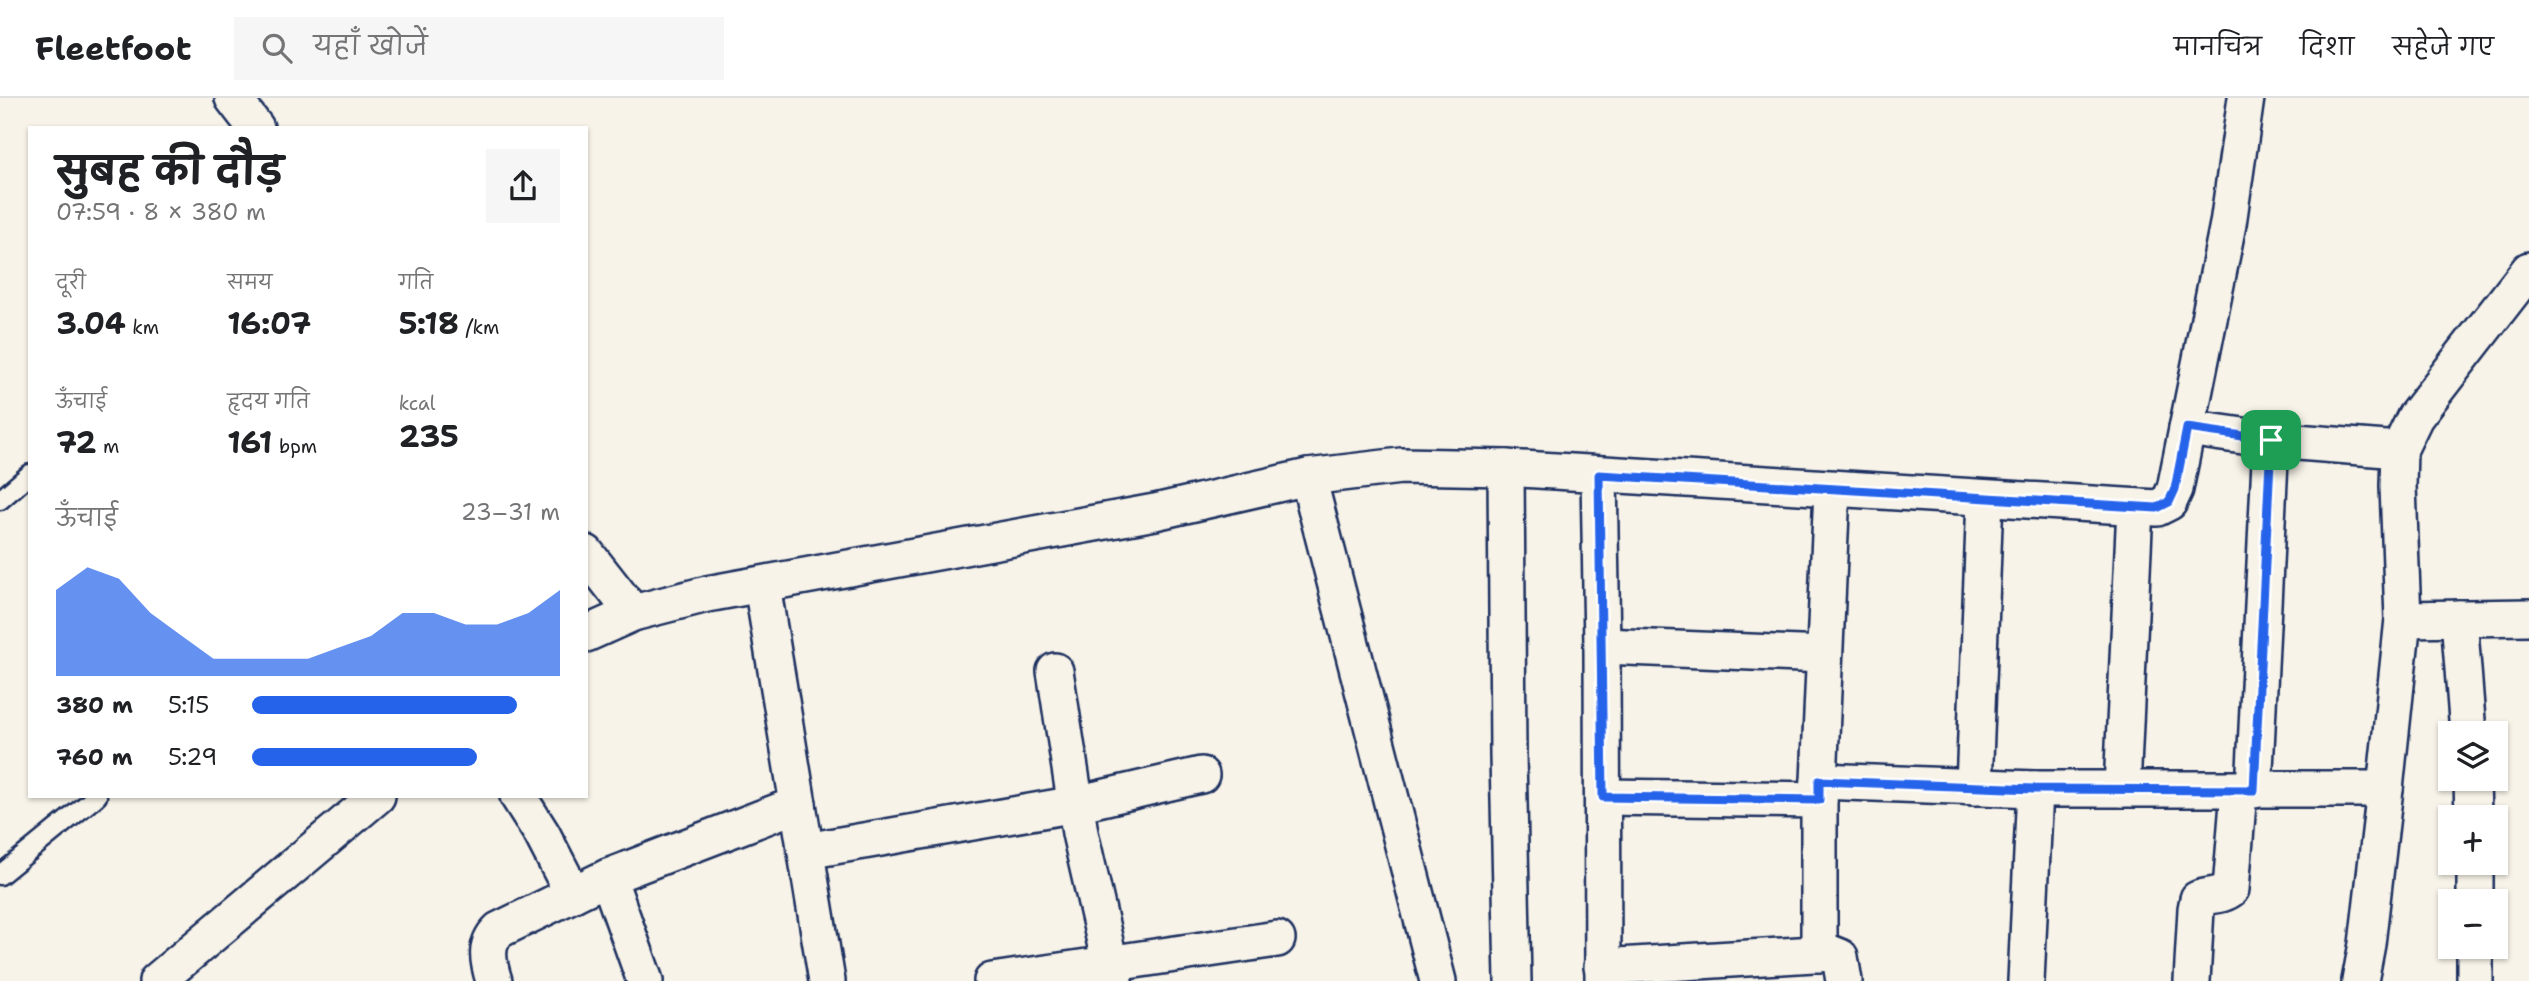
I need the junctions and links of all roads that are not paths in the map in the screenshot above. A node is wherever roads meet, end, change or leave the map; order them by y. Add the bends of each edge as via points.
1 (233, 98) edge
2 (2246, 98) edge
3 (254, 126) edge
4 (2529, 270) edge
5 (2187, 428) junction
6 (2271, 440) junction
7 (2399, 450) junction
8 (1506, 468) junction
9 (1599, 475) junction
10 (28, 476) edge
11 (1308, 477) junction
12 (1832, 490) junction
13 (1985, 498) junction
14 (0, 500) edge
15 (2135, 507) junction
16 (588, 556) edge
17 (762, 585) junction
18 (633, 613) junction
19 (2529, 617) edge
20 (2459, 618) junction
21 (2403, 619) junction
22 (588, 633) edge
23 (1602, 646) junction
24 (1825, 655) junction
25 (1055, 671) dead end
26 (2467, 721) edge
27 (1201, 775) dead end
28 (1974, 787) junction
29 (2035, 789) junction
30 (2122, 789) junction
31 (2385, 789) junction
32 (1819, 790) junction
33 (2246, 790) junction
34 (1603, 797) junction
35 (95, 798) edge
36 (375, 798) edge
37 (520, 798) edge
38 (798, 804) junction
39 (1076, 804) junction
40 (806, 850) junction
41 (0, 875) edge
42 (608, 877) junction
43 (573, 894) junction
44 (1277, 940) dead end
45 (1819, 954) junction
46 (2475, 959) edge
47 (1112, 973) edge
48 (1602, 974) edge
49 (157, 981) edge
50 (494, 981) edge
51 (645, 981) edge
52 (827, 981) edge
53 (992, 981) edge
54 (1438, 981) edge
55 (1513, 981) edge
56 (1844, 981) edge
57 (2026, 981) edge
58 (2192, 981) edge
59 (2360, 981) edge
60 (2475, 981) edge

1 - 3 street
2 - 5 street via 2228,224
4 - 7 street via 2415,417
5 - 6 street
5 - 15 street via 2169,502 2157,508
6 - 7 street
6 - 33 street
7 - 21 street
8 - 9 street
8 - 11 street via 1401,466
8 - 55 street
9 - 12 street
9 - 23 street
10 - 14 lane
11 - 17 street via 1155,512
11 - 54 street
12 - 13 street
12 - 24 street
13 - 15 street
13 - 28 street
15 - 30 street
16 - 18 street
17 - 18 street
17 - 38 street
18 - 22 street
19 - 20 street
20 - 21 street
20 - 26 street
21 - 31 street
23 - 24 street
23 - 34 street
24 - 32 street
25 - 39 street
27 - 39 street
28 - 29 street
28 - 32 street
29 - 30 street
29 - 57 street
30 - 33 street
31 - 33 street
31 - 59 street
32 - 34 street
32 - 45 street
33 - 58 street via 2231,890 2198,900
34 - 48 street
35 - 41 lane
36 - 49 street
37 - 43 street
38 - 40 street
38 - 42 street
39 - 40 street
39 - 47 street
40 - 52 street
42 - 43 street
42 - 51 street
43 - 50 street via 491,937 488,949
44 - 47 street
45 - 48 street
45 - 56 street via 1840,957
46 - 60 street
47 - 53 street

